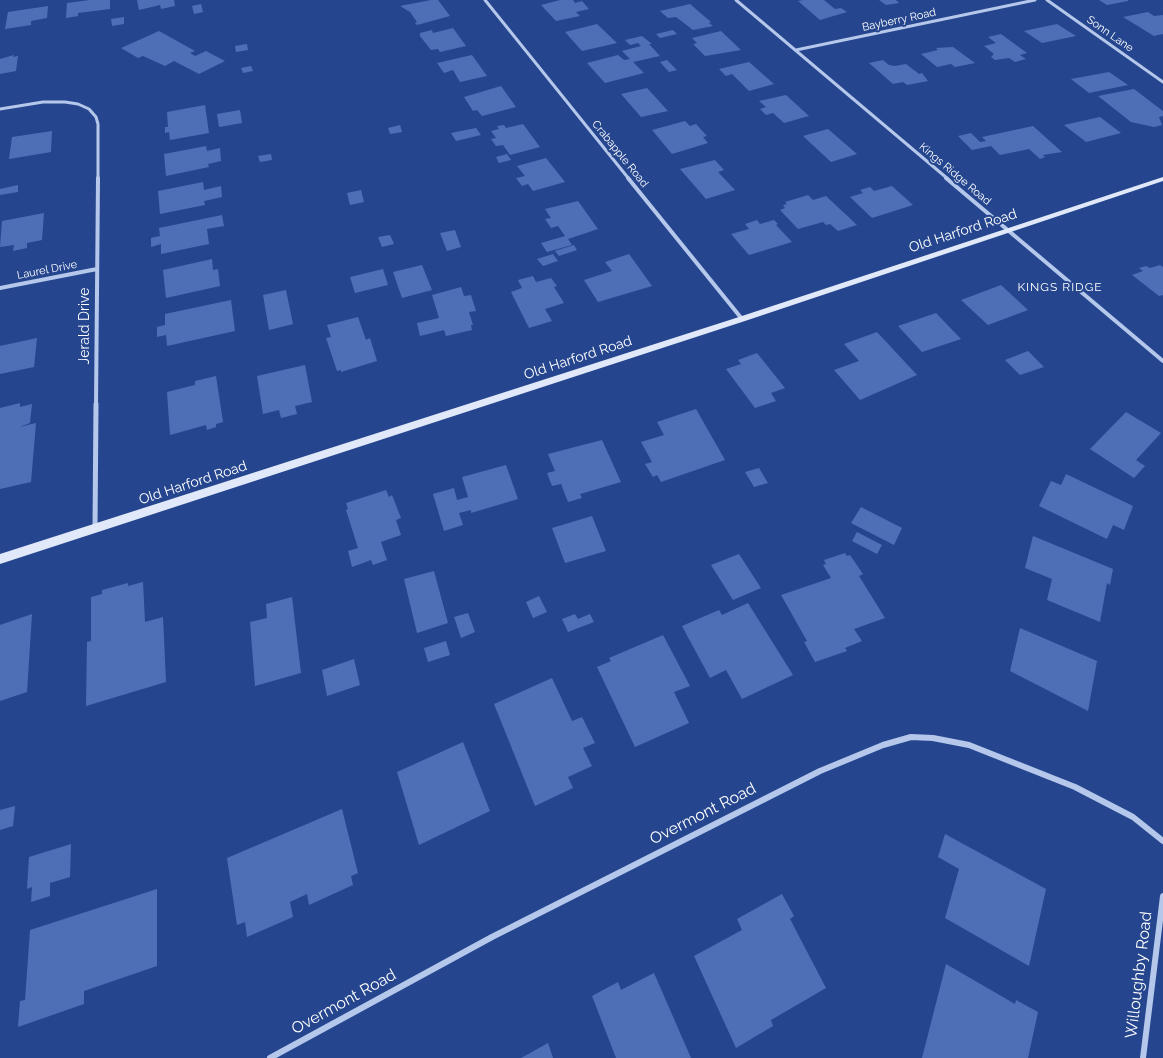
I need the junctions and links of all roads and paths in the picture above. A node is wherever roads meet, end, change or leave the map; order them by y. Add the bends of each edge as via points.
1 (485, 0) edge
2 (736, 0) edge
3 (1035, 0) edge
4 (1047, 0) edge
5 (796, 50) junction
6 (1163, 82) edge
7 (0, 109) edge
8 (1163, 179) edge
9 (1009, 231) junction
10 (97, 269) junction
11 (0, 288) edge
12 (742, 319) junction
13 (1163, 361) edge
14 (95, 529) junction
15 (0, 559) edge
16 (1163, 840) edge
17 (1163, 896) edge
18 (270, 1058) edge
19 (1143, 1058) edge

1 - 12 street, Crabapple Road
2 - 5 street, Kings Ridge Road
3 - 5 street, Bayberry Road
4 - 6 street, Sonn Lane
5 - 9 street, Kings Ridge Road
7 - 10 street, Jerald Drive via 65,102 90,109 96,117
8 - 9 street, Old Harford Road
9 - 12 street, Old Harford Road
9 - 13 street, Kings Ridge Road
10 - 11 street, Laurel Drive
10 - 14 street, Jerald Drive
12 - 14 street, Old Harford Road
14 - 15 street, Old Harford Road
16 - 18 street, Overmont Road via 1133,817 1075,787 969,745 911,737 820,770 492,936
17 - 19 street, Willoughby Road

